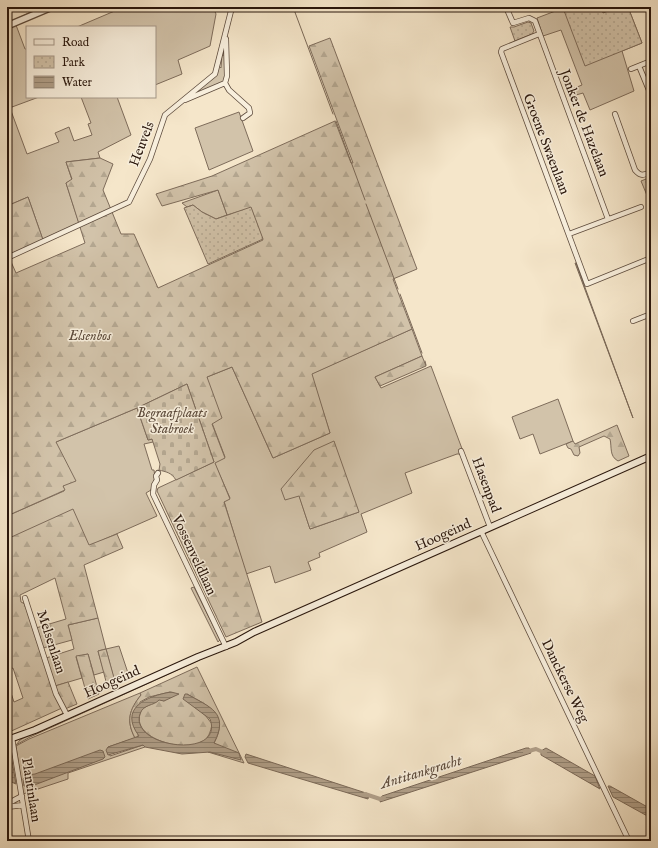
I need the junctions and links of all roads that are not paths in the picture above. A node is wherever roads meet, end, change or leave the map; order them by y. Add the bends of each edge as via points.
1 (52, 7) edge
2 (232, 7) edge
3 (506, 7) edge
4 (7, 26) edge
5 (539, 34) junction
6 (225, 36) junction
7 (651, 61) edge
8 (639, 66) junction
9 (631, 69) dead end
10 (225, 84) junction
11 (651, 95) edge
12 (183, 100) junction
13 (615, 114) dead end
14 (243, 118) dead end
15 (651, 172) edge
16 (641, 207) dead end
17 (608, 219) junction
18 (569, 234) junction
19 (7, 258) edge
20 (651, 258) edge
21 (651, 314) edge
22 (633, 321) dead end
23 (461, 451) dead end
24 (651, 456) edge
25 (158, 473) dead end
26 (490, 527) junction
27 (481, 531) junction
28 (25, 598) dead end
29 (225, 645) junction
30 (67, 715) junction
31 (11, 740) edge
32 (7, 744) edge
33 (22, 796) junction
34 (7, 805) edge
35 (23, 805) junction
36 (29, 841) edge
37 (629, 841) edge

1 - 4 street
2 - 6 street, Heuvels
3 - 5 street, Jonker de Hazelaan via 512,22 532,19
5 - 17 street, Jonker de Hazelaan
5 - 18 street, Groene Swaenlaan via 502,49 501,52
6 - 10 street, Heuvels
6 - 12 street, Heuvels via 215,74
7 - 8 street
8 - 9 street
8 - 11 street
10 - 12 street, Heuvels via 194,98
10 - 14 street via 249,108 250,113
12 - 19 street, Heuvels via 165,115 150,159 129,202
13 - 15 street via 635,170 643,176
16 - 17 street
17 - 18 street
18 - 20 street, Groene Swaenlaan via 587,284
21 - 22 street
23 - 26 street, Hasenpad
24 - 26 main road, Hoogeind
25 - 29 street, Vossenveldlaan via 153,494
26 - 27 main road, Hoogeind
27 - 29 main road, Hoogeind
27 - 37 street, Danckerse Weg
28 - 30 street, Melsenlaan via 56,694
29 - 30 main road, Hoogeind
30 - 31 main road, Hoogeind
31 - 32 main road, Hoogeind
31 - 33 street, Plantinlaan
33 - 34 street
33 - 35 street, Plantinlaan
34 - 35 street
35 - 36 street, Plantinlaan

